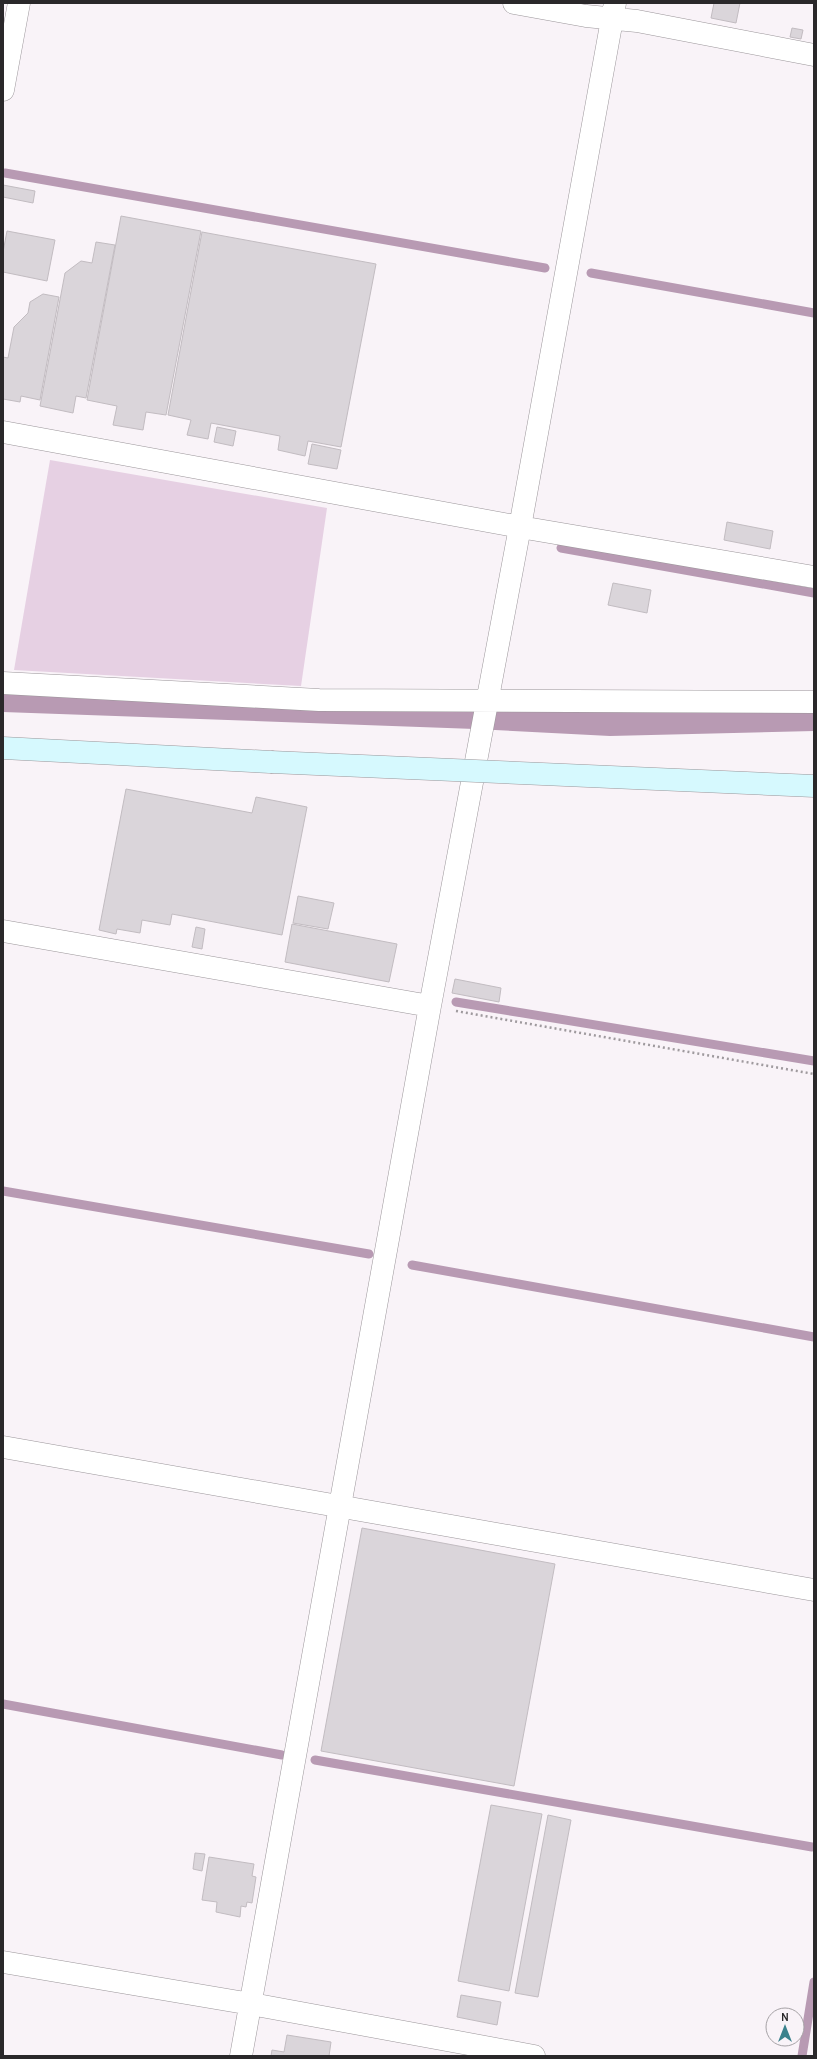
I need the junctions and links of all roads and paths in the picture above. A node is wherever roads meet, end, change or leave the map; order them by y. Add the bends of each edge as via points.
1 (19, 3) edge
2 (514, 3) edge
3 (614, 11) edge
4 (814, 55) edge
5 (3, 90) edge
6 (3, 432) edge
7 (520, 527) junction
8 (814, 577) edge
9 (3, 683) edge
10 (814, 702) edge
11 (487, 703) junction
12 (3, 748) edge
13 (814, 786) edge
14 (3, 931) edge
15 (430, 1006) junction
16 (814, 1074) edge
17 (3, 1447) edge
18 (340, 1507) junction
19 (814, 1590) edge
20 (3, 1962) edge
21 (251, 2004) junction
22 (241, 2056) edge
23 (534, 2056) edge

1 - 5 street
2 - 3 street
3 - 4 street via 637,21
3 - 7 street
6 - 7 street
7 - 8 street
7 - 11 street
9 - 11 street via 319,700
10 - 11 street
11 - 15 street
12 - 13 street, bridge
14 - 15 street
15 - 16 path
15 - 18 street
17 - 18 street
18 - 19 street
18 - 21 street
20 - 21 street
21 - 22 street
21 - 23 street

